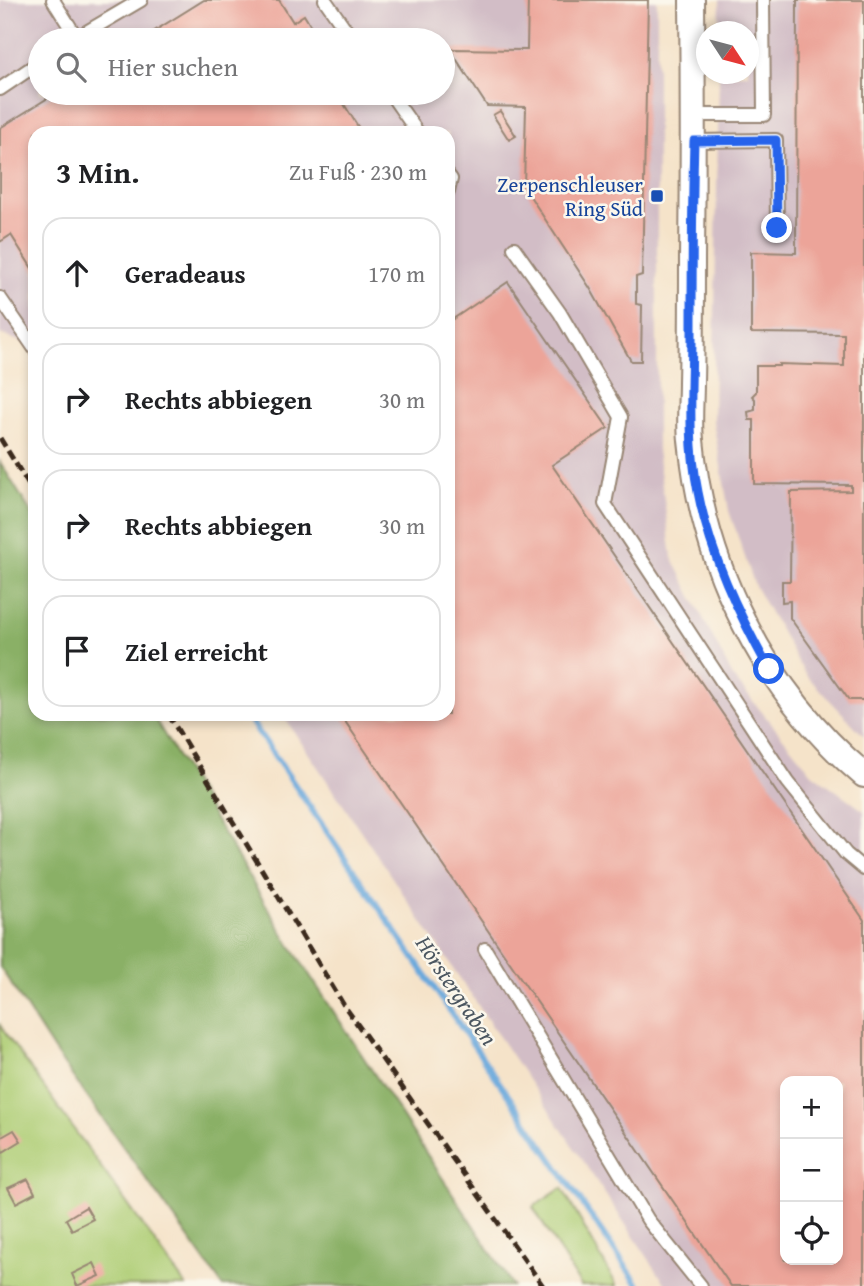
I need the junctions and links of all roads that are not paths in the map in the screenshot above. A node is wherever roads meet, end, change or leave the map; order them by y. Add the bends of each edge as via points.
1 (53, 0) edge
2 (141, 0) edge
3 (325, 0) edge
4 (692, 0) edge
5 (763, 0) edge
6 (69, 28) edge
7 (94, 28) edge
8 (345, 28) edge
9 (28, 70) edge
10 (0, 89) edge
11 (398, 105) edge
12 (693, 114) junction
13 (413, 126) edge
14 (694, 141) junction
15 (777, 228) dead end
16 (514, 248) dead end
17 (0, 298) edge
18 (28, 339) edge
19 (864, 775) edge
20 (864, 869) edge
21 (485, 949) dead end
22 (701, 1286) edge

1 - 6 lane
2 - 7 lane
3 - 8 lane
4 - 12 street
5 - 12 lane via 764,115
9 - 10 lane
11 - 13 lane
12 - 14 street
14 - 15 lane via 776,140
14 - 19 street via 691,437 709,534 743,622 769,669 823,735
16 - 20 lane via 560,313 621,417 605,504 788,782
17 - 18 lane
21 - 22 lane via 648,1220

